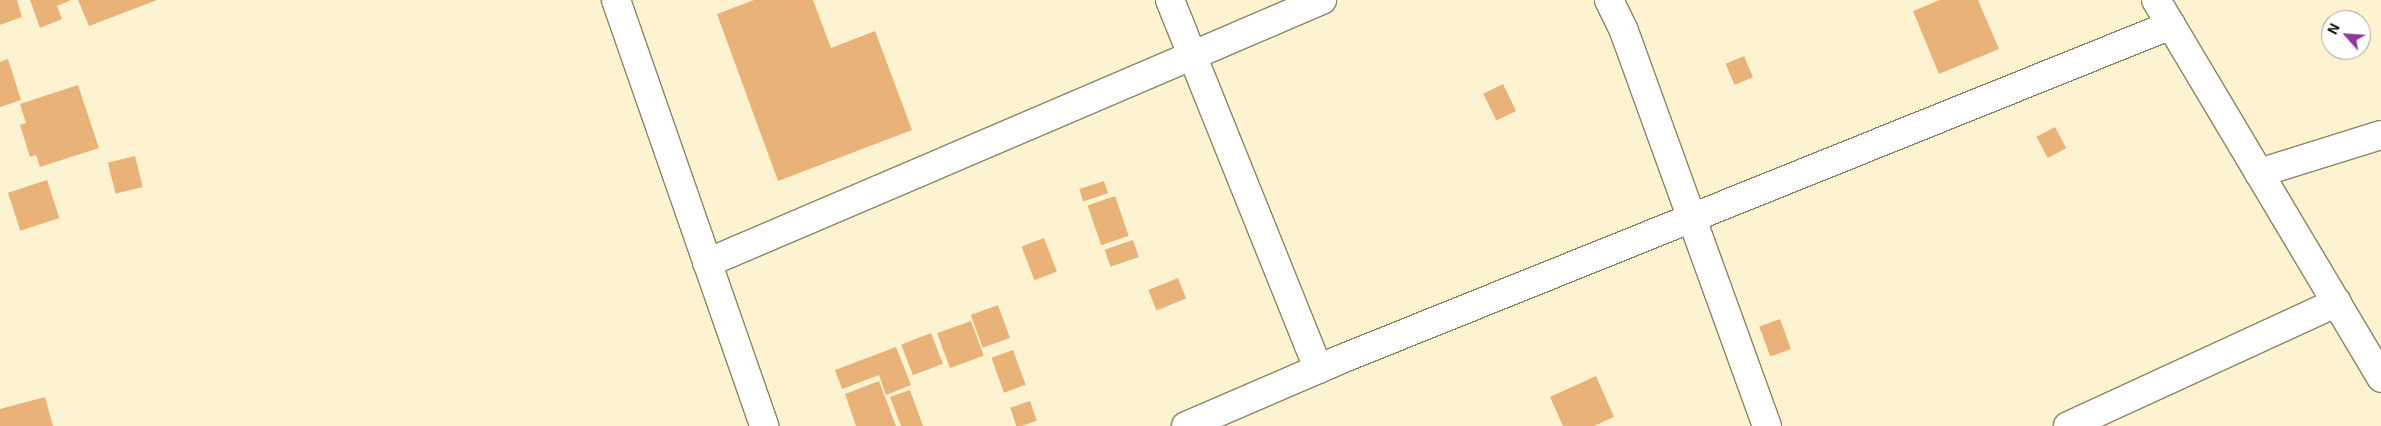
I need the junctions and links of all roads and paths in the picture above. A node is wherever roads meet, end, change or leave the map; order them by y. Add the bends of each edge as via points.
1 (616, 0) edge
2 (1170, 0) edge
3 (1322, 0) edge
4 (1609, 0) edge
5 (2156, 0) edge
6 (2171, 25) junction
7 (1194, 55) junction
8 (2381, 135) edge
9 (2259, 173) junction
10 (1690, 219) junction
11 (707, 263) junction
12 (2337, 302) junction
13 (1318, 369) junction
14 (2381, 378) edge
15 (1217, 420) edge
16 (764, 426) edge
17 (1186, 426) edge
18 (1767, 426) edge
19 (2068, 426) edge

1 - 11 street
2 - 7 street
3 - 7 street
4 - 10 street via 1624,31
5 - 6 street
6 - 9 street
6 - 10 street
7 - 11 street
7 - 13 street
8 - 9 street
9 - 12 street
10 - 13 street
10 - 18 street
11 - 16 street
12 - 14 street
12 - 19 street
13 - 15 street
15 - 17 street

